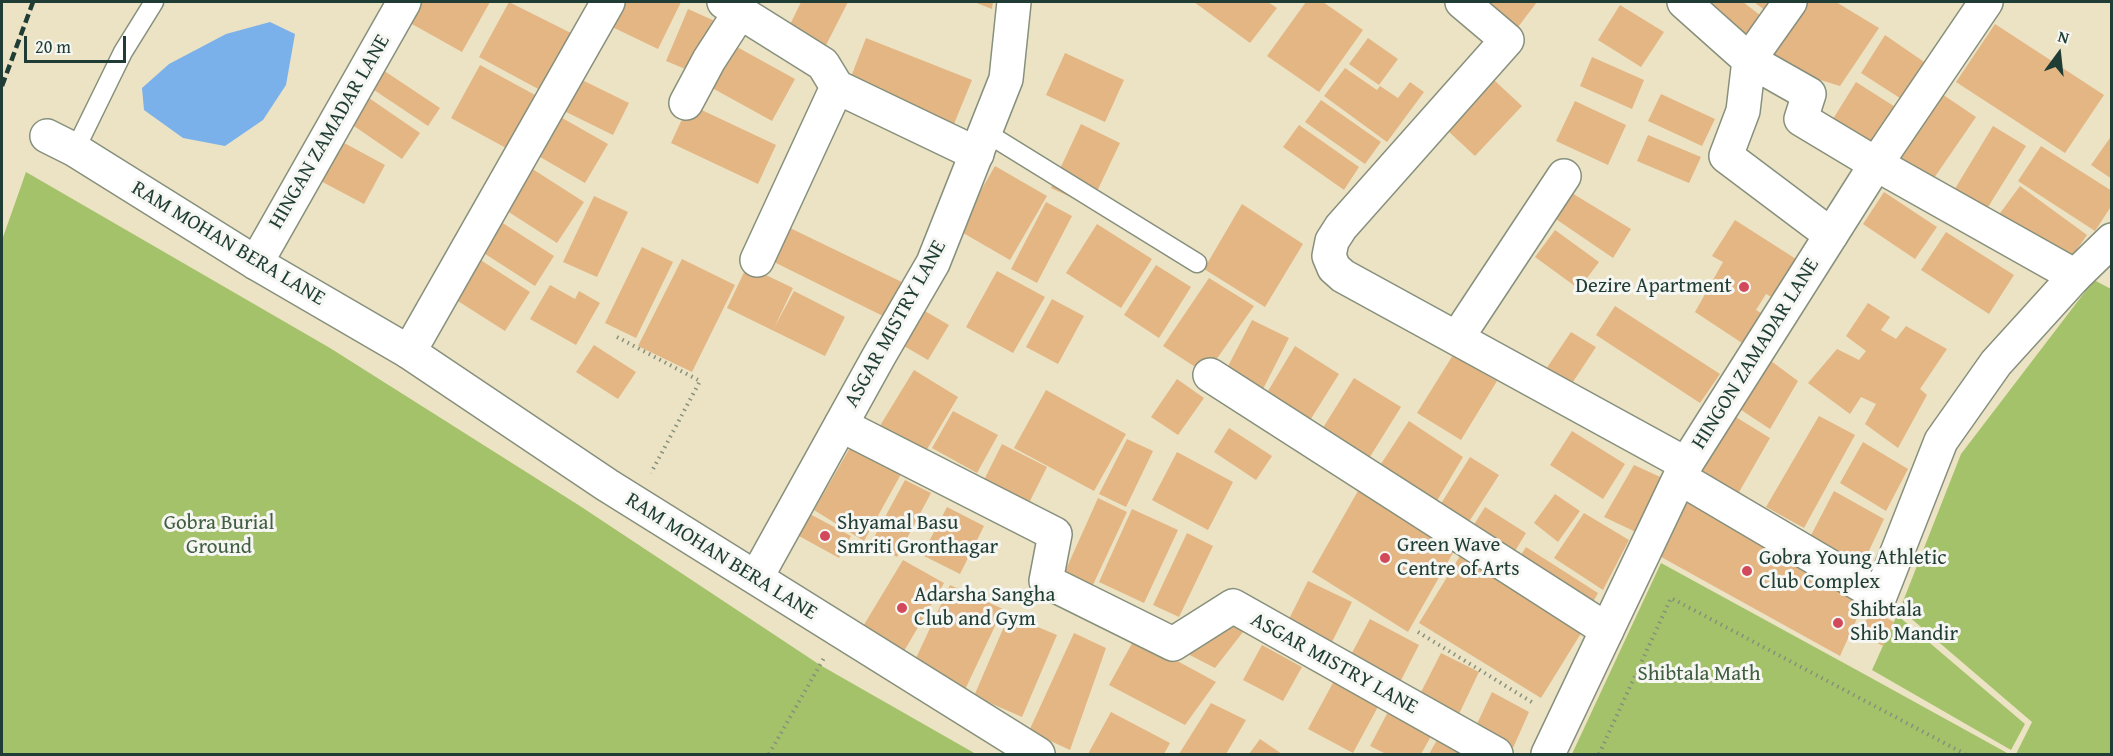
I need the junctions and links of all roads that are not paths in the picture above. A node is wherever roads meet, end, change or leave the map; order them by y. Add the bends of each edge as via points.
1 (154, 2) edge
2 (404, 2) edge
3 (608, 2) edge
4 (1014, 2) edge
5 (1462, 2) edge
6 (1790, 2) edge
7 (1986, 2) edge
8 (1687, 3) edge
9 (732, 7) edge
10 (1749, 60) junction
11 (837, 87) junction
12 (686, 104) dead end
13 (61, 143) joint
14 (981, 143) junction
15 (1876, 164) junction
16 (1564, 176) dead end
17 (1831, 236) junction
18 (2112, 240) edge
19 (757, 260) dead end
20 (256, 263) junction
21 (1197, 263) dead end
22 (2075, 276) junction
23 (1457, 338) junction
24 (409, 352) junction
25 (1210, 375) dead end
26 (841, 425) junction
27 (1683, 471) junction
28 (756, 579) junction
29 (1608, 630) junction
30 (1038, 754) edge
31 (1496, 754) edge
32 (1548, 754) edge

1 - 13 lane
2 - 20 street, HINGAN ZAMADAR LANE
3 - 24 street
4 - 14 street, ASGAR MISTRY LANE via 1006,79
5 - 23 street, HINGON ZAMADAR LANE via 1507,40 1341,227 1329,256 1343,276
6 - 10 street
7 - 15 street, HINGON ZAMADAR LANE
8 - 10 street
9 - 11 street via 823,64
9 - 12 street
10 - 15 street via 1809,94 1800,119
10 - 17 street, HINGON ZAMADAR LANE via 1743,111 1726,156
11 - 14 street
11 - 19 street
13 - 20 street, RAM MOHAN BERA LANE
14 - 21 lane
14 - 26 street, ASGAR MISTRY LANE via 933,263
15 - 17 street, HINGON ZAMADAR LANE
15 - 22 street
16 - 23 street
17 - 27 street, HINGON ZAMADAR LANE
18 - 22 street
20 - 24 street, RAM MOHAN BERA LANE
22 - 27 street via 1996,363 1941,441 1880,596
23 - 27 street, HINGON ZAMADAR LANE
24 - 28 street, RAM MOHAN BERA LANE
25 - 29 street
26 - 28 street, ASGAR MISTRY LANE
26 - 31 street, ASGAR MISTRY LANE via 1055,534 1046,581 1173,644 1233,606
27 - 29 street
28 - 30 street, RAM MOHAN BERA LANE
29 - 32 street

